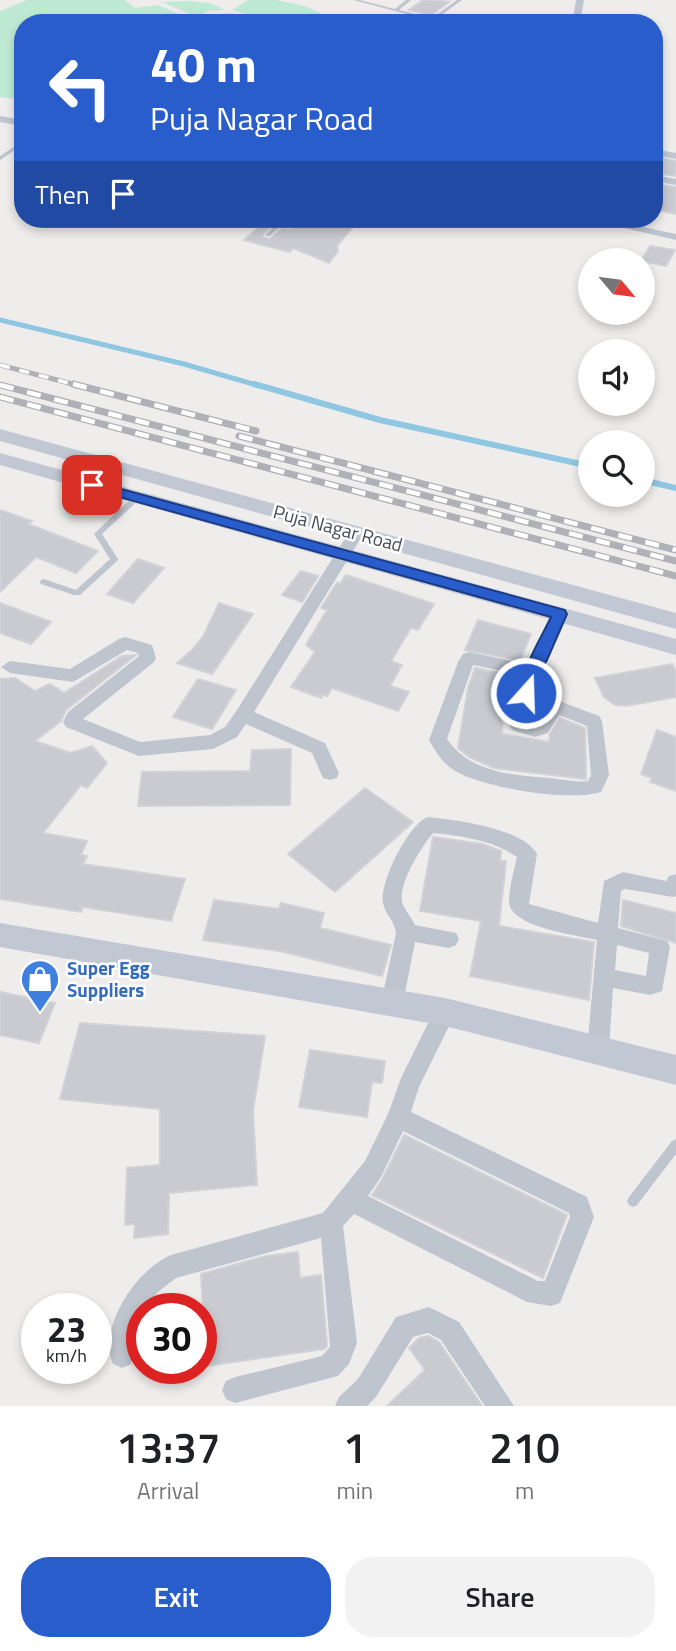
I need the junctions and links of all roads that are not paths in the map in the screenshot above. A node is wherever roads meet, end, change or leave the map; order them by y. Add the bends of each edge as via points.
1 (355, 0) edge
2 (409, 0) edge
3 (460, 0) edge
4 (396, 10) junction
5 (415, 14) edge
6 (440, 14) edge
7 (275, 228) edge
8 (634, 228) edge
9 (268, 235) dead end
10 (676, 237) edge
11 (0, 435) edge
12 (0, 459) edge
13 (138, 497) junction
14 (356, 533) junction
15 (343, 554) junction
16 (44, 582) dead end
17 (559, 614) junction
18 (676, 621) edge
19 (676, 647) edge
20 (10, 667) dead end
21 (531, 671) junction
22 (532, 690) junction
23 (555, 706) junction
24 (243, 715) junction
25 (330, 773) dead end
26 (676, 882) edge
27 (406, 932) junction
28 (608, 933) junction
29 (0, 935) edge
30 (449, 939) dead end
31 (604, 977) junction
32 (392, 1003) junction
33 (445, 1012) junction
34 (598, 1049) junction
35 (676, 1070) edge
36 (398, 1117) junction
37 (676, 1145) edge
38 (351, 1200) junction
39 (633, 1201) dead end
40 (331, 1222) junction
41 (122, 1355) dead end
42 (235, 1390) dead end
43 (348, 1406) edge
44 (501, 1406) edge

1 - 4 lane
2 - 4 lane
3 - 6 lane
4 - 5 lane
7 - 9 lane
8 - 10 street
11 - 14 street, Puja Nagar Road
12 - 13 street, Puja Nagar Road
13 - 15 street, Puja Nagar Road
13 - 16 lane via 97,534 114,559 77,593
14 - 15 street
14 - 18 street, Puja Nagar Road
15 - 17 street, Puja Nagar Road
15 - 24 street
17 - 19 street, Puja Nagar Road
17 - 21 street
20 - 24 street via 73,676 125,643 146,649 148,658 71,720 139,749 213,742 231,732
21 - 22 street
21 - 23 street via 469,658 438,740 441,748 462,768 483,775 594,787 600,775 596,726
22 - 23 street via 540,701
22 - 23 street via 514,716 518,725 542,728
24 - 25 street via 319,748
26 - 28 street via 667,890 615,882 609,892
27 - 28 street via 393,893 428,825 518,846 527,854 521,909
27 - 30 street
27 - 32 street
28 - 31 street
28 - 31 street via 655,945 661,952 655,984
29 - 32 street
31 - 34 street
32 - 33 street
33 - 34 street
33 - 36 street
34 - 35 street
36 - 38 street via 373,1169
36 - 38 street via 579,1205 582,1217 555,1289 551,1294 536,1293
37 - 39 lane
38 - 40 street
40 - 41 street via 161,1272 129,1316
40 - 42 street via 344,1343 340,1355 329,1367
43 - 44 street via 367,1388 405,1326 429,1321 450,1331

